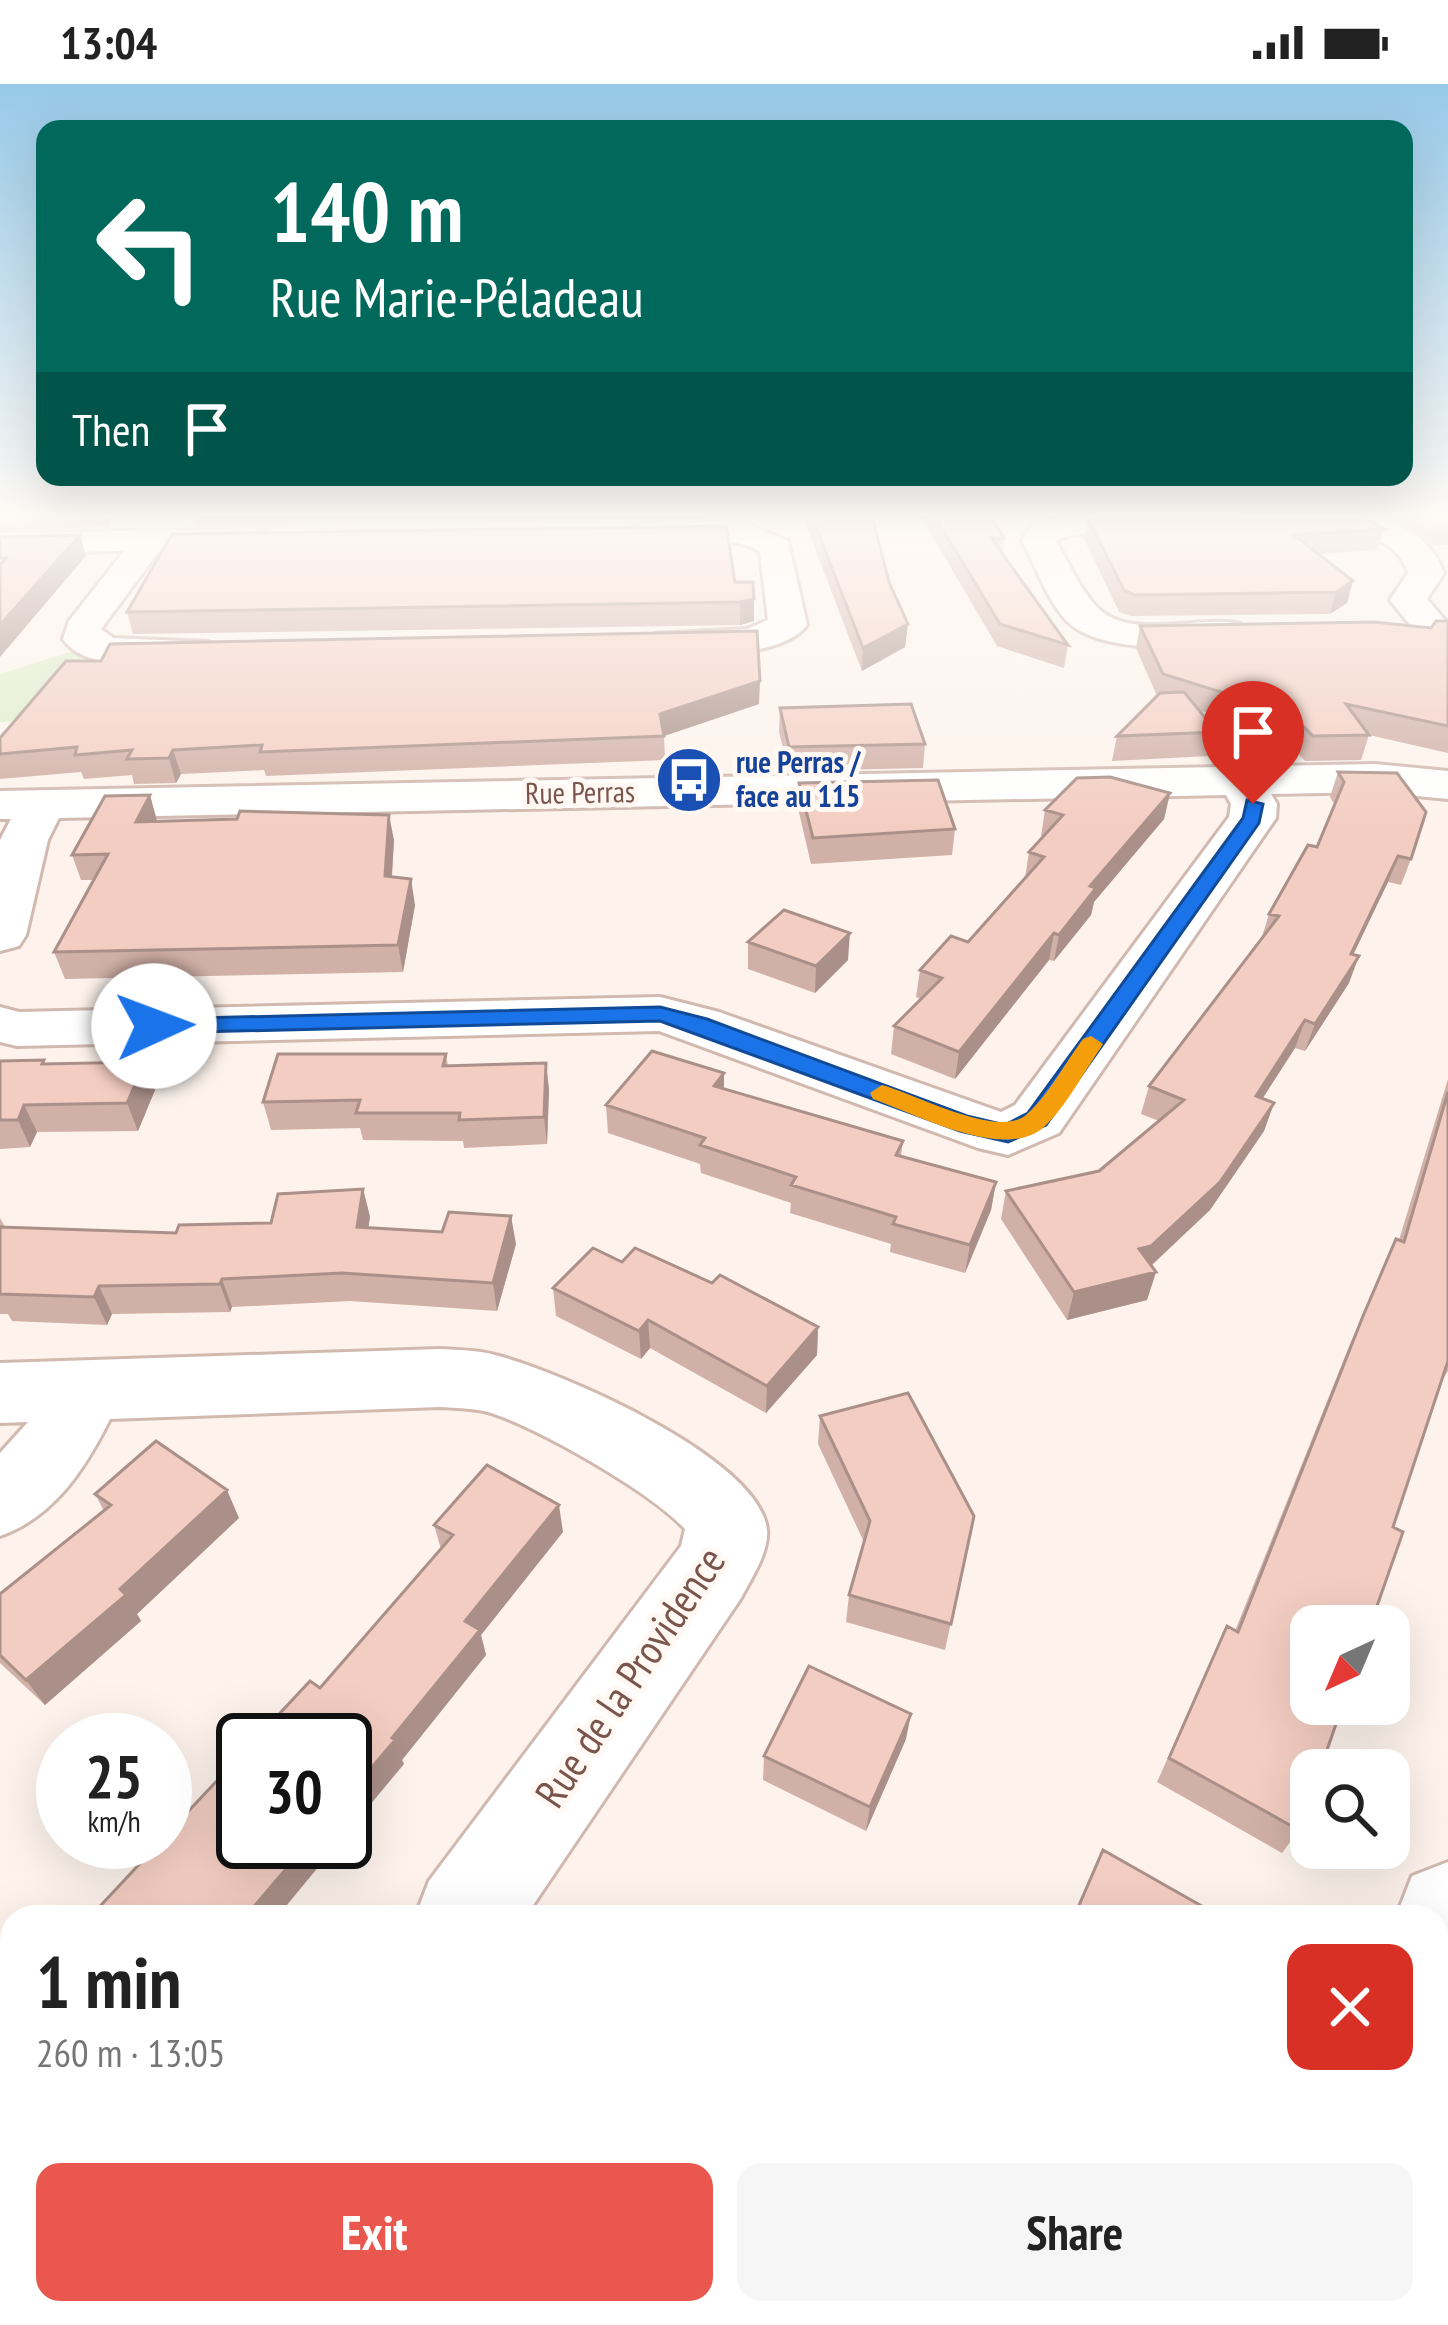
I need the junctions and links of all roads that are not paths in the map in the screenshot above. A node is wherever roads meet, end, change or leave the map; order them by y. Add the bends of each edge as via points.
1 (91, 617) edge
2 (789, 617) edge
3 (1085, 617) edge
4 (1440, 628) edge
5 (1388, 629) edge
6 (1271, 631) edge
7 (624, 642) edge
8 (234, 649) edge
9 (1241, 780) junction
10 (1448, 785) edge
11 (21, 804) edge
12 (0, 935) edge
13 (0, 1024) edge
14 (85, 1390) junction
15 (0, 1393) edge
16 (0, 1502) edge
17 (474, 1905) edge

1 - 8 street via 82,639 96,648
2 - 7 street via 782,629 740,641
3 - 6 street via 1140,634
4 - 5 street
9 - 10 street, Rue Perras
9 - 11 street, Rue Perras
9 - 13 street via 1252,818 1037,1119 1008,1134 660,1014
11 - 12 street via 24,840
14 - 15 street, Rue de la Providence
14 - 16 street via 56,1450
14 - 17 street, Rue de la Providence via 485,1382 675,1476 722,1514 726,1540 712,1572

